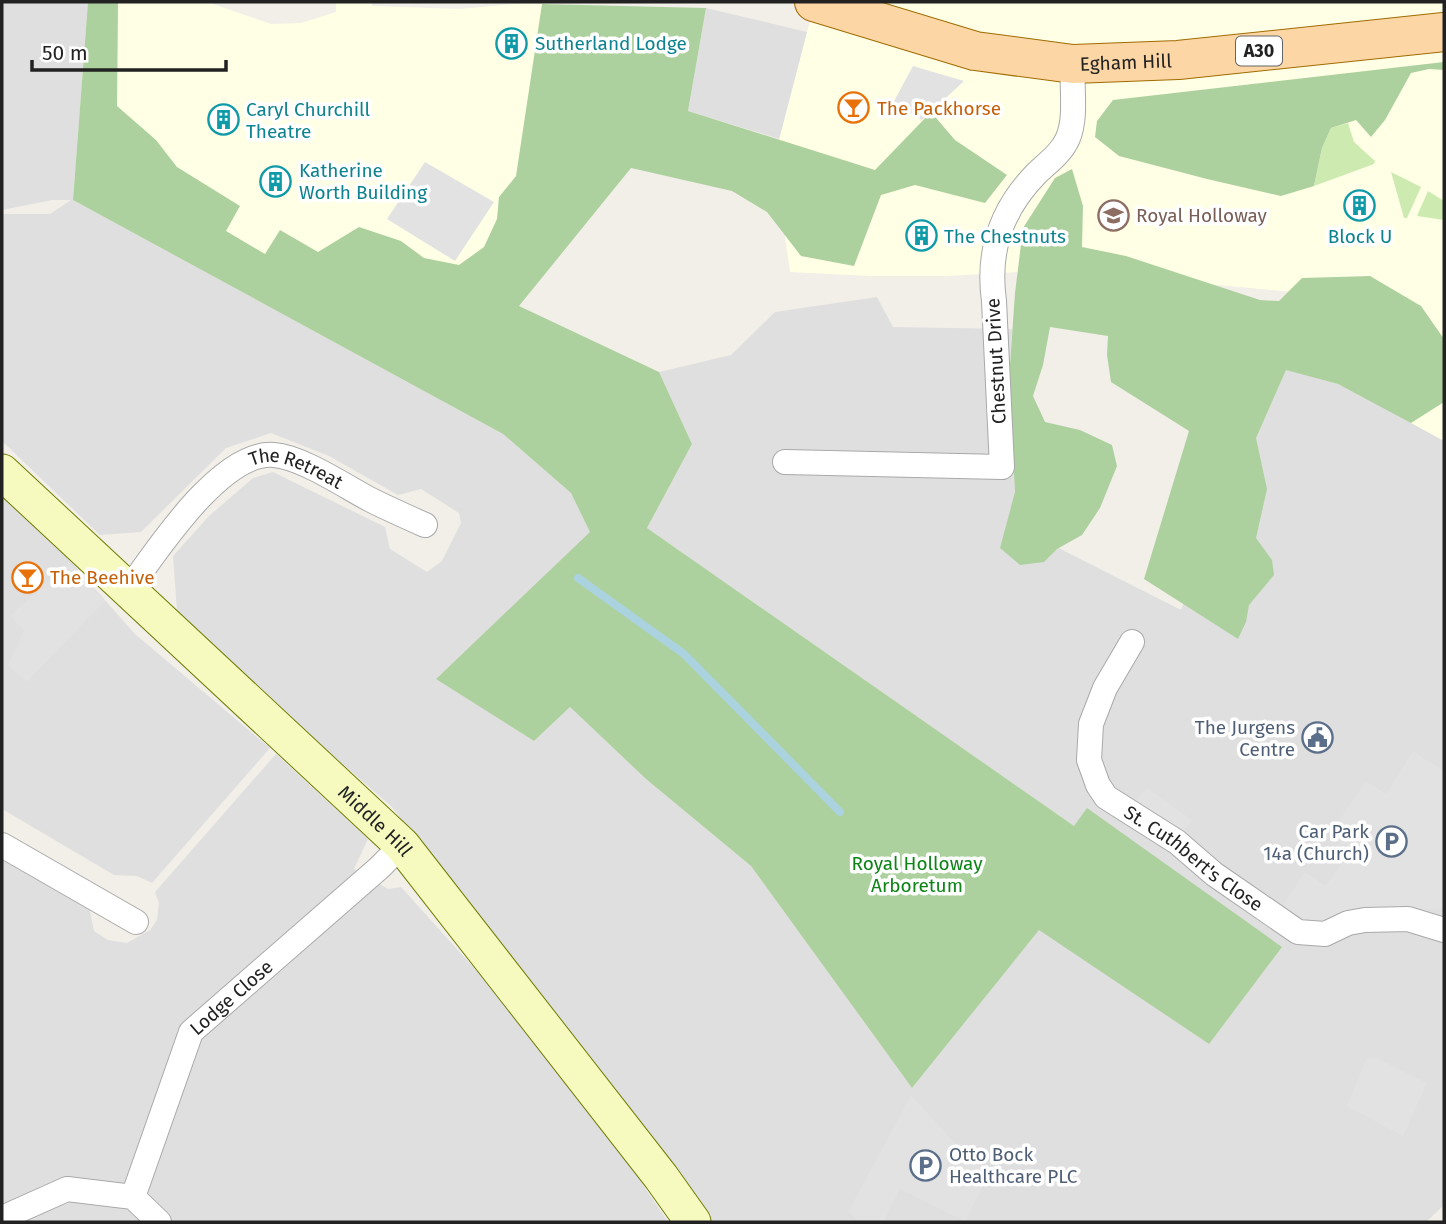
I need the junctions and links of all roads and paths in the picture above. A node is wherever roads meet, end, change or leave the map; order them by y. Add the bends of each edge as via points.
1 (814, 2) edge
2 (1444, 32) edge
3 (1073, 64) junction
4 (785, 462) dead end
5 (2, 472) edge
6 (425, 524) dead end
7 (129, 589) junction
8 (1132, 642) dead end
9 (2, 845) edge
10 (402, 845) junction
11 (136, 922) dead end
12 (1444, 930) edge
13 (133, 1197) junction
14 (2, 1218) edge
15 (159, 1222) edge
16 (693, 1222) edge

1 - 3 main road, Egham Hill / A30 via 975,51
2 - 3 main road, Egham Hill / A30 via 1178,60
3 - 4 street, Chestnut Drive via 1069,137 1020,191 1002,219 994,247 990,276 1002,467
5 - 7 street, Middle Hill
6 - 7 street, The Retreat via 308,466 275,454 251,456 198,499
7 - 10 street, Middle Hill
8 - 12 street, St. Cuthbert's Close via 1105,688 1091,724 1089,760 1106,797 1177,842 1214,874 1298,932 1325,934 1348,923 1408,919
9 - 11 street
10 - 13 street, Lodge Close via 191,1032
10 - 16 street, Middle Hill
13 - 14 street via 67,1189
13 - 15 street

